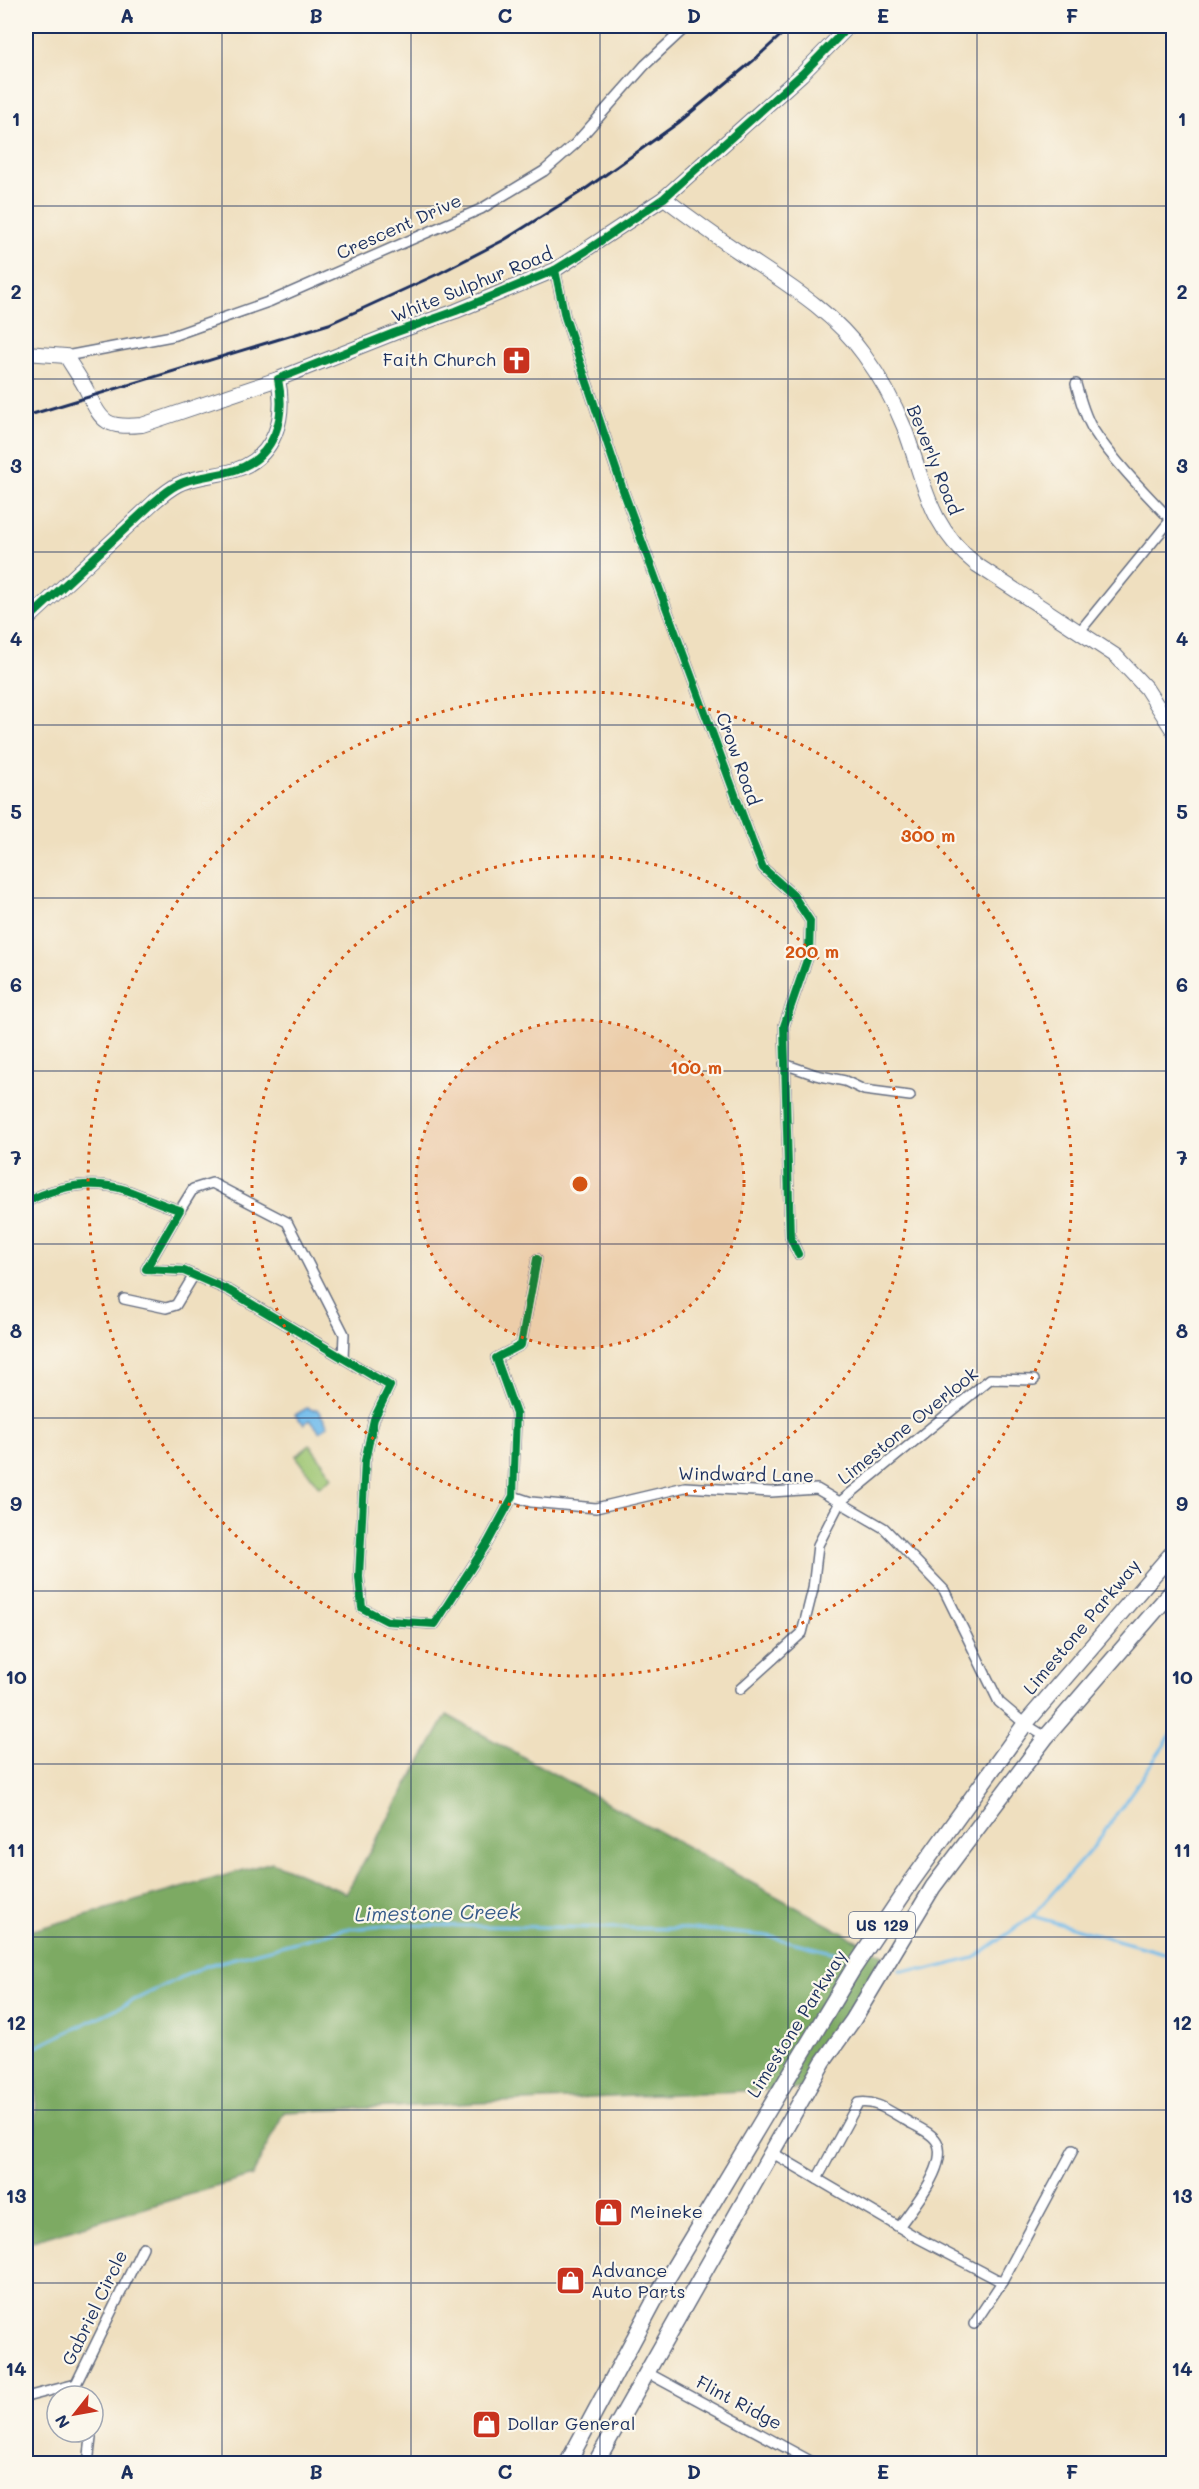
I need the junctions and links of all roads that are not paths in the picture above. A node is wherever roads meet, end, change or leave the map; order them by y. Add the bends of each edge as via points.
1 (687, 26) edge
2 (849, 26) edge
3 (664, 198) junction
4 (555, 270) junction
5 (26, 353) edge
6 (66, 356) junction
7 (278, 379) junction
8 (1076, 384) dead end
9 (1172, 518) edge
10 (26, 621) edge
11 (1080, 631) junction
12 (1173, 732) edge
13 (784, 1064) junction
14 (910, 1096) dead end
15 (26, 1202) edge
16 (180, 1210) junction
17 (798, 1254) dead end
18 (537, 1259) dead end
19 (194, 1275) junction
20 (124, 1299) dead end
21 (343, 1358) junction
22 (1034, 1380) dead end
23 (513, 1496) junction
24 (840, 1502) junction
25 (1173, 1551) edge
26 (1173, 1589) edge
27 (740, 1689) dead end
28 (1025, 1724) junction
29 (1046, 1737) junction
30 (749, 2139) junction
31 (1073, 2150) dead end
32 (771, 2152) junction
33 (817, 2179) junction
34 (899, 2227) junction
35 (143, 2247) dead end
36 (1002, 2282) junction
37 (974, 2324) dead end
38 (646, 2372) junction
39 (76, 2384) edge
40 (45, 2392) edge
41 (26, 2397) edge
42 (90, 2444) edge
43 (88, 2463) edge
44 (567, 2463) edge
45 (595, 2463) edge
46 (816, 2463) edge

1 - 6 street, Crescent Drive via 645,65 575,144 544,171 481,209 271,301 172,336
2 - 3 street, White Sulphur Road via 802,74
3 - 4 street, White Sulphur Road
3 - 11 street, Beverly Road via 791,287 844,330 878,375 890,399 925,493 946,536 977,565
4 - 7 street, White Sulphur Road
4 - 13 street, Crow Road via 565,317 623,490 752,841 763,868 793,895 810,921 809,954 784,1026
5 - 6 street
6 - 7 street, White Sulphur Road via 96,412 109,423 124,426 142,425
7 - 10 street via 283,401 278,428 267,450 236,470 178,484
8 - 9 street via 1092,428 1137,485
9 - 11 street
11 - 12 street, Beverly Road via 1130,669
13 - 14 street via 864,1090
13 - 17 street, Crow Road via 790,1237
15 - 16 street via 71,1185 98,1185 126,1190
16 - 19 street via 146,1269
16 - 21 street via 193,1189 212,1183 287,1222 345,1334
18 - 23 street via 521,1345 496,1358 516,1414
19 - 20 street via 177,1305 166,1308
19 - 21 street via 230,1291
21 - 23 street via 390,1386 374,1419 365,1461 359,1577 362,1608 387,1622 435,1624
22 - 24 street, Limestone Overlook via 990,1379
23 - 24 street, Windward Lane via 531,1502 596,1508 685,1487 771,1492 817,1489
24 - 27 street via 818,1545 813,1589 801,1633
24 - 28 street, Windward Lane via 884,1528 944,1590 999,1702
25 - 28 main road, Limestone Parkway / US 129
26 - 29 main road, US 129
28 - 29 street, Windward Lane
28 - 30 main road, Limestone Parkway / US 129 via 853,1969
29 - 32 main road, US 129 via 933,1887
30 - 32 main road
30 - 44 main road, Limestone Parkway / US 129 via 658,2294
31 - 36 street
32 - 33 street
32 - 38 main road, US 129
33 - 34 street
33 - 34 street via 858,2103 875,2103 912,2124 938,2143 940,2156 936,2171
34 - 36 street
35 - 39 street, Gabriel Circle
36 - 37 street
38 - 45 main road, US 129
38 - 46 street, Flint Ridge
40 - 41 street, Gabriel Circle
42 - 43 street

